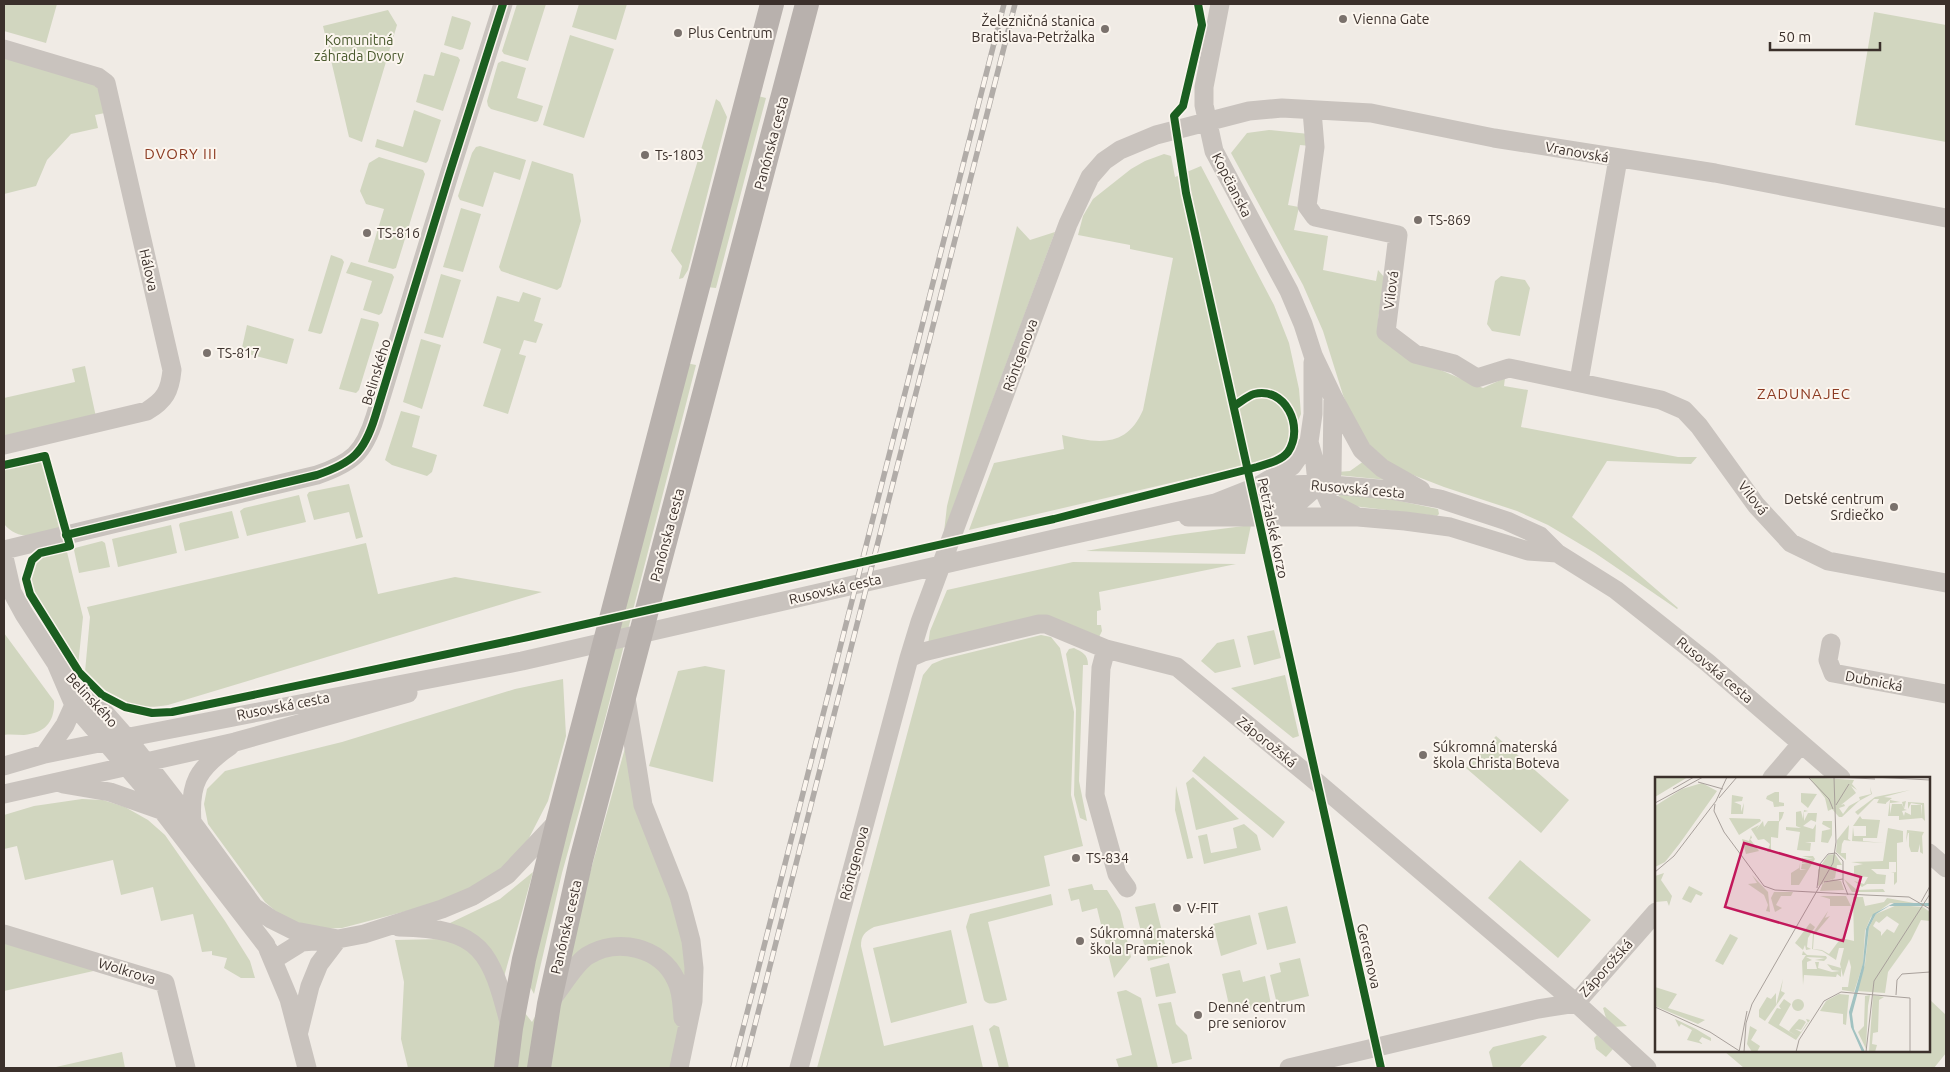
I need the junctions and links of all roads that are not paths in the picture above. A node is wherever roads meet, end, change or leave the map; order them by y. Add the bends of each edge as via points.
1 (503, 4) edge
2 (772, 4) edge
3 (807, 4) edge
4 (1220, 4) edge
5 (4, 50) edge
6 (1312, 110) junction
7 (1207, 123) junction
8 (1618, 159) junction
9 (1946, 218) edge
10 (1313, 355) junction
11 (1580, 381) junction
12 (1333, 397) junction
13 (1309, 442) junction
14 (4, 445) edge
15 (1321, 484) junction
16 (1258, 486) junction
17 (1440, 499) junction
18 (1216, 503) junction
19 (1149, 517) junction
20 (1358, 517) junction
21 (4, 550) edge
22 (1557, 553) junction
23 (4, 557) edge
24 (1946, 583) edge
25 (1831, 643) dead end
26 (1106, 650) junction
27 (909, 658) junction
28 (522, 660) junction
29 (56, 663) junction
30 (625, 692) junction
31 (1946, 694) edge
32 (74, 705) junction
33 (176, 729) junction
34 (126, 737) junction
35 (104, 742) junction
36 (235, 742) junction
37 (1802, 744) junction
38 (45, 754) junction
39 (145, 762) junction
40 (4, 766) edge
41 (126, 767) junction
42 (1773, 777) edge
43 (1840, 777) edge
44 (54, 782) junction
45 (141, 783) junction
46 (4, 794) edge
47 (162, 810) junction
48 (558, 821) junction
49 (192, 822) junction
50 (1930, 854) edge
51 (1946, 868) edge
52 (1127, 888) dead end
53 (254, 908) junction
54 (1655, 913) edge
55 (385, 927) junction
56 (4, 934) edge
57 (338, 939) junction
58 (269, 952) junction
59 (1576, 1002) junction
60 (549, 1004) junction
61 (511, 1028) junction
62 (298, 1032) junction
63 (685, 1039) junction
64 (186, 1068) edge
65 (307, 1068) edge
66 (506, 1068) edge
67 (539, 1068) edge
68 (679, 1068) edge
69 (799, 1068) edge
70 (1289, 1068) edge
71 (1647, 1068) edge

1 - 21 street, Belinského via 376,417 360,451 339,466 317,475
2 - 48 main road
3 - 30 main road, Panónska cesta
4 - 7 street, Kopčianska via 1204,87
5 - 14 street, Hálova via 98,77 106,83 172,370 165,396 147,411
6 - 7 street, Vranovská via 1249,111
6 - 8 street, Vranovská via 1371,113
6 - 11 street, Vilová via 1315,147 1307,206 1314,217 1398,235 1386,332 1415,354 1454,364 1477,378 1508,368
7 - 10 street, Kopčianska via 1218,161 1289,291
7 - 27 street, Röntgenova via 1156,135 1120,150 1098,166 1084,189 1068,224
8 - 9 street, Vranovská via 1715,173
8 - 11 street
10 - 12 street, Kopčianska
10 - 13 street, Kopčianska
11 - 24 street, Vilová via 1661,400 1684,410 1756,504 1791,543 1828,561
12 - 15 street, Kopčianska via 1332,473
12 - 17 street, Kopčianska via 1362,450 1382,468
13 - 15 street, Kopčianska
13 - 16 street, Kopčianska via 1292,466
15 - 16 street, Rusovská cesta
15 - 17 street, Rusovská cesta via 1390,490
15 - 18 street via 1300,501
15 - 20 street via 1329,502
16 - 18 street, Rusovská cesta
17 - 22 street, Rusovská cesta via 1507,521 1540,536
18 - 19 street, Rusovská cesta
19 - 20 street, Rusovská cesta
19 - 28 street, Rusovská cesta
20 - 22 street, Rusovská cesta via 1450,527 1528,551
22 - 37 street, Rusovská cesta via 1616,590
23 - 29 street, Belinského via 12,592
25 - 31 street, Dubnická via 1828,660 1833,673
26 - 27 street via 1053,625 1038,624
26 - 52 street via 1101,668 1095,795 1117,874
26 - 59 street, Záporožská via 1177,667
27 - 69 street, Röntgenova
28 - 33 street, Rusovská cesta
28 - 36 street, Rusovská cesta
29 - 32 street, Belinského
29 - 34 street, Belinského
30 - 60 main road, Panónska cesta via 581,860
30 - 63 street via 643,805 679,896 691,941 693,1001
32 - 35 street, Belinského
32 - 38 street
33 - 34 street, Rusovská cesta
33 - 39 street
34 - 35 street, Rusovská cesta
34 - 39 street, Belinského
35 - 38 street, Rusovská cesta
35 - 41 street, Belinského
36 - 39 street, Rusovská cesta
36 - 49 street, Rusovská cesta via 213,757 196,778 190,802
37 - 42 street
37 - 43 street, Rusovská cesta
38 - 40 street, Rusovská cesta
39 - 41 street, Rusovská cesta
39 - 45 street
39 - 49 street, Belinského
41 - 44 street, Rusovská cesta
41 - 45 street, Belinského
44 - 46 street, Rusovská cesta
44 - 47 street, Rusovská cesta via 110,792
45 - 47 street, Belinského
47 - 58 street, Belinského
48 - 55 street via 521,862 491,886 442,909
48 - 61 main road
49 - 53 street, Belinského
50 - 51 street
53 - 57 street via 295,931
53 - 58 street
54 - 59 street, Záporožská
55 - 57 street
55 - 61 street via 441,930 471,942 492,968
56 - 64 street, Wolkrova via 165,983
57 - 58 street via 322,950 301,957
57 - 62 street via 319,964
58 - 62 street via 289,999
59 - 70 street
59 - 71 street
60 - 63 street via 572,970 586,956 613,946 638,949 662,961 677,981 683,1006
60 - 67 main road, Panónska cesta
61 - 66 main road
62 - 65 street
63 - 68 street

